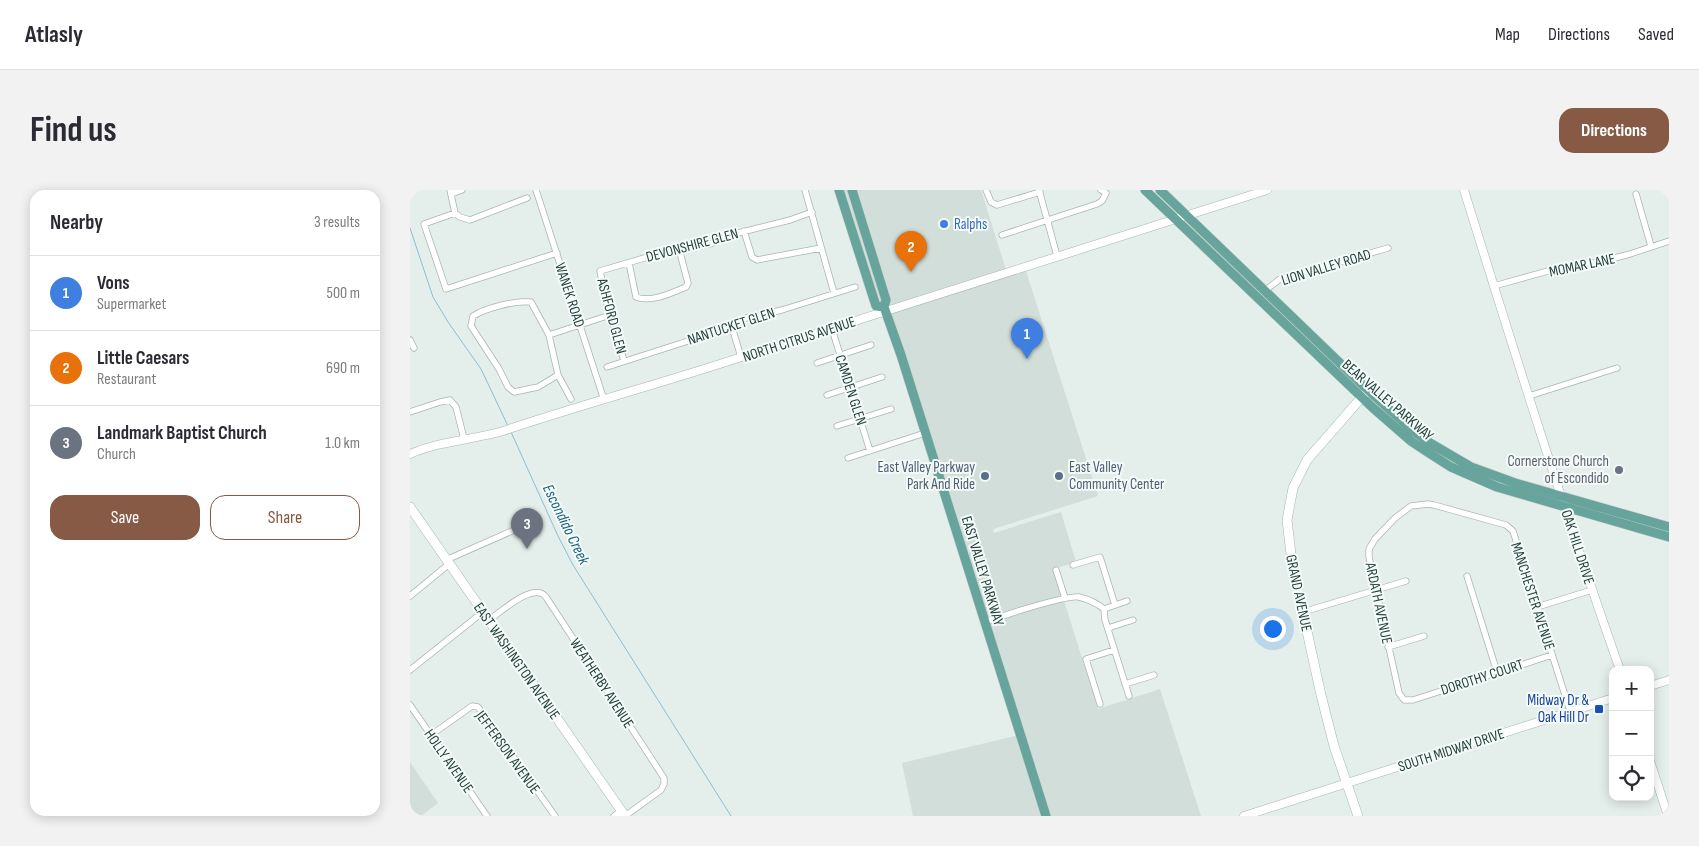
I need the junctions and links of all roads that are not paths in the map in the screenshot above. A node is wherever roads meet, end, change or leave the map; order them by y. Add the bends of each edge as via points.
1 (462, 190) edge
2 (536, 190) edge
3 (805, 190) edge
4 (839, 190) edge
5 (844, 190) edge
6 (852, 190) edge
7 (986, 190) edge
8 (1101, 190) edge
9 (1146, 190) edge
10 (1160, 190) edge
11 (1267, 190) edge
12 (1464, 190) edge
13 (1039, 191) edge
14 (451, 192) edge
15 (1636, 194) dead end
16 (528, 198) dead end
17 (856, 202) junction
18 (812, 212) junction
19 (455, 213) junction
20 (1187, 216) junction
21 (1176, 219) junction
22 (1048, 220) junction
23 (744, 231) junction
24 (1002, 235) dead end
25 (1669, 241) edge
26 (1651, 246) junction
27 (821, 248) junction
28 (1388, 248) dead end
29 (679, 249) junction
30 (557, 253) junction
31 (1057, 256) junction
32 (629, 263) junction
33 (600, 271) joint
34 (1494, 286) junction
35 (855, 287) dead end
36 (1266, 290) junction
37 (834, 294) junction
38 (885, 309) junction
39 (610, 315) junction
40 (731, 324) junction
41 (580, 325) junction
42 (832, 329) junction
43 (549, 334) junction
44 (410, 340) edge
45 (871, 345) dead end
46 (414, 348) dead end
47 (840, 355) junction
48 (741, 357) junction
49 (624, 361) junction
50 (817, 362) dead end
51 (607, 366) dead end
52 (1617, 368) dead end
53 (558, 375) junction
54 (882, 377) dead end
55 (850, 387) junction
56 (1368, 390) junction
57 (827, 395) dead end
58 (1529, 396) junction
59 (1362, 398) junction
60 (571, 399) dead end
61 (604, 400) junction
62 (891, 409) dead end
63 (410, 412) edge
64 (860, 419) junction
65 (837, 426) dead end
66 (926, 434) junction
67 (464, 439) junction
68 (870, 451) junction
69 (410, 454) edge
70 (848, 458) dead end
71 (1562, 497) junction
72 (1434, 505) joint
73 (410, 507) edge
74 (1566, 507) junction
75 (521, 527) dead end
76 (1669, 527) edge
77 (1669, 537) edge
78 (448, 562) junction
79 (1073, 565) dead end
80 (1056, 570) dead end
81 (1467, 576) dead end
82 (1406, 581) dead end
83 (1376, 590) junction
84 (1592, 590) junction
85 (410, 596) edge
86 (1065, 598) junction
87 (1127, 601) dead end
88 (1115, 605) junction
89 (1537, 607) junction
90 (1104, 609) junction
91 (483, 612) junction
92 (1303, 612) junction
93 (489, 620) junction
94 (1133, 620) dead end
95 (984, 622) junction
96 (1108, 628) junction
97 (1424, 636) dead end
98 (1388, 647) junction
99 (1114, 650) junction
100 (1552, 655) junction
101 (1619, 666) edge
102 (410, 670) edge
103 (1497, 672) junction
104 (1154, 675) dead end
105 (1669, 680) edge
106 (1125, 684) junction
107 (1654, 685) edge
108 (1129, 696) dead end
109 (1609, 699) edge
110 (1412, 700) joint
111 (1100, 704) dead end
112 (410, 705) edge
113 (1570, 711) junction
114 (431, 735) junction
115 (1654, 773) edge
116 (1346, 783) junction
117 (621, 815) edge
118 (488, 816) edge
119 (555, 816) edge
120 (1046, 816) edge
121 (1244, 816) edge
122 (1358, 816) edge
123 (1668, 816) edge

1 - 14 street
2 - 30 street, WANEK ROAD
3 - 18 street
4 - 38 main road, EAST VALLEY PARKWAY via 876,306
5 - 17 main road via 849,202
6 - 17 main road, EAST VALLEY PARKWAY
7 - 13 street via 991,202 997,205
8 - 22 street via 1106,193 1097,204
9 - 21 main road, BEAR VALLEY PARKWAY
10 - 20 main road, BEAR VALLEY PARKWAY
11 - 20 street, NORTH CITRUS AVENUE
12 - 34 street, OAK HILL DRIVE
13 - 22 street
14 - 19 street
15 - 26 street
16 - 19 street via 470,220
17 - 38 main road, EAST VALLEY PARKWAY via 886,300
18 - 23 street, DEVONSHIRE GLEN
18 - 27 street
19 - 30 street via 424,224 446,289
20 - 21 street, NORTH CITRUS AVENUE
20 - 36 main road, BEAR VALLEY PARKWAY
21 - 31 street, NORTH CITRUS AVENUE
21 - 59 main road, BEAR VALLEY PARKWAY
22 - 24 street
22 - 31 street
23 - 27 street via 752,257 757,260
23 - 29 street, DEVONSHIRE GLEN via 710,244
25 - 26 street, MOMAR LANE
26 - 34 street, MOMAR LANE via 1595,263 1577,263
27 - 37 street
28 - 36 street, LION VALLEY ROAD via 1280,280
29 - 32 street, DEVONSHIRE GLEN
29 - 32 street via 688,283 686,287 662,295 644,299 636,297
30 - 41 street, WANEK ROAD
31 - 38 street, NORTH CITRUS AVENUE
32 - 33 street, DEVONSHIRE GLEN
33 - 39 street, ASHFORD GLEN
34 - 58 street, OAK HILL DRIVE
35 - 37 street, NANTUCKET GLEN
36 - 56 main road, BEAR VALLEY PARKWAY
37 - 40 street, NANTUCKET GLEN
38 - 42 street, NORTH CITRUS AVENUE
38 - 66 main road, EAST VALLEY PARKWAY
39 - 41 street
39 - 49 street, ASHFORD GLEN
40 - 48 street
40 - 49 street, NANTUCKET GLEN
41 - 43 street
41 - 61 street, WANEK ROAD
42 - 47 street, CAMDEN GLEN
42 - 48 street, NORTH CITRUS AVENUE
43 - 53 street
43 - 53 street via 531,302 522,301 478,313 471,326 514,392 538,387
44 - 46 street
45 - 47 street
47 - 50 street
47 - 55 street, CAMDEN GLEN
48 - 61 street, NORTH CITRUS AVENUE
49 - 51 street, NANTUCKET GLEN
52 - 58 street
53 - 60 street
54 - 55 street
55 - 57 street
55 - 64 street, CAMDEN GLEN
56 - 59 main road, GRAND AVENUE
56 - 71 main road, BEAR VALLEY PARKWAY via 1412,430 1471,467
58 - 71 street, OAK HILL DRIVE
59 - 74 main road, BEAR VALLEY PARKWAY via 1411,441 1451,467 1497,487
59 - 92 main road, GRAND AVENUE via 1307,460 1289,501 1289,547
61 - 67 street, NORTH CITRUS AVENUE via 503,431
62 - 64 street
63 - 67 street via 450,400 456,407
64 - 65 street
64 - 68 street, CAMDEN GLEN
66 - 68 street
66 - 95 main road, EAST VALLEY PARKWAY
67 - 69 street, NORTH CITRUS AVENUE
68 - 70 street
71 - 74 street, OAK HILL DRIVE
71 - 76 main road, BEAR VALLEY PARKWAY
72 - 83 street, ARDATH AVENUE via 1411,506 1404,510 1375,539 1369,557
72 - 89 street, MANCHESTER AVENUE via 1506,526 1513,532
73 - 78 main road, EAST WASHINGTON AVENUE
74 - 77 main road, BEAR VALLEY PARKWAY
74 - 84 street, OAK HILL DRIVE
75 - 78 street
78 - 85 street
78 - 91 main road, EAST WASHINGTON AVENUE
79 - 88 street via 1100,557
80 - 86 street
81 - 103 street
82 - 83 street
83 - 92 street
83 - 98 street, ARDATH AVENUE
84 - 89 street
84 - 101 street, OAK HILL DRIVE
86 - 90 street via 1079,597
86 - 95 street
87 - 88 street
88 - 90 street
89 - 100 street, MANCHESTER AVENUE
90 - 96 street
91 - 93 main road, EAST WASHINGTON AVENUE
91 - 102 street
92 - 116 main road, GRAND AVENUE via 1322,701
93 - 117 main road, EAST WASHINGTON AVENUE
93 - 117 street, WEATHERBY AVENUE via 532,592 543,593 546,597 664,778 661,790
94 - 96 street
95 - 120 main road, EAST VALLEY PARKWAY
96 - 99 street
97 - 98 street
98 - 110 street, ARDATH AVENUE via 1398,693 1404,700
99 - 106 street
99 - 111 street via 1086,659
100 - 103 street, DOROTHY COURT
100 - 113 street, MANCHESTER AVENUE
103 - 110 street, DOROTHY COURT
104 - 106 street
105 - 107 street
106 - 108 street
109 - 113 street, SOUTH MIDWAY DRIVE
112 - 114 street, HOLLY AVENUE
113 - 116 street, SOUTH MIDWAY DRIVE
114 - 118 street, HOLLY AVENUE
114 - 119 street, JEFFERSON AVENUE via 472,706 478,707
115 - 123 street
116 - 121 street, SOUTH MIDWAY DRIVE
116 - 122 main road, GRAND AVENUE

